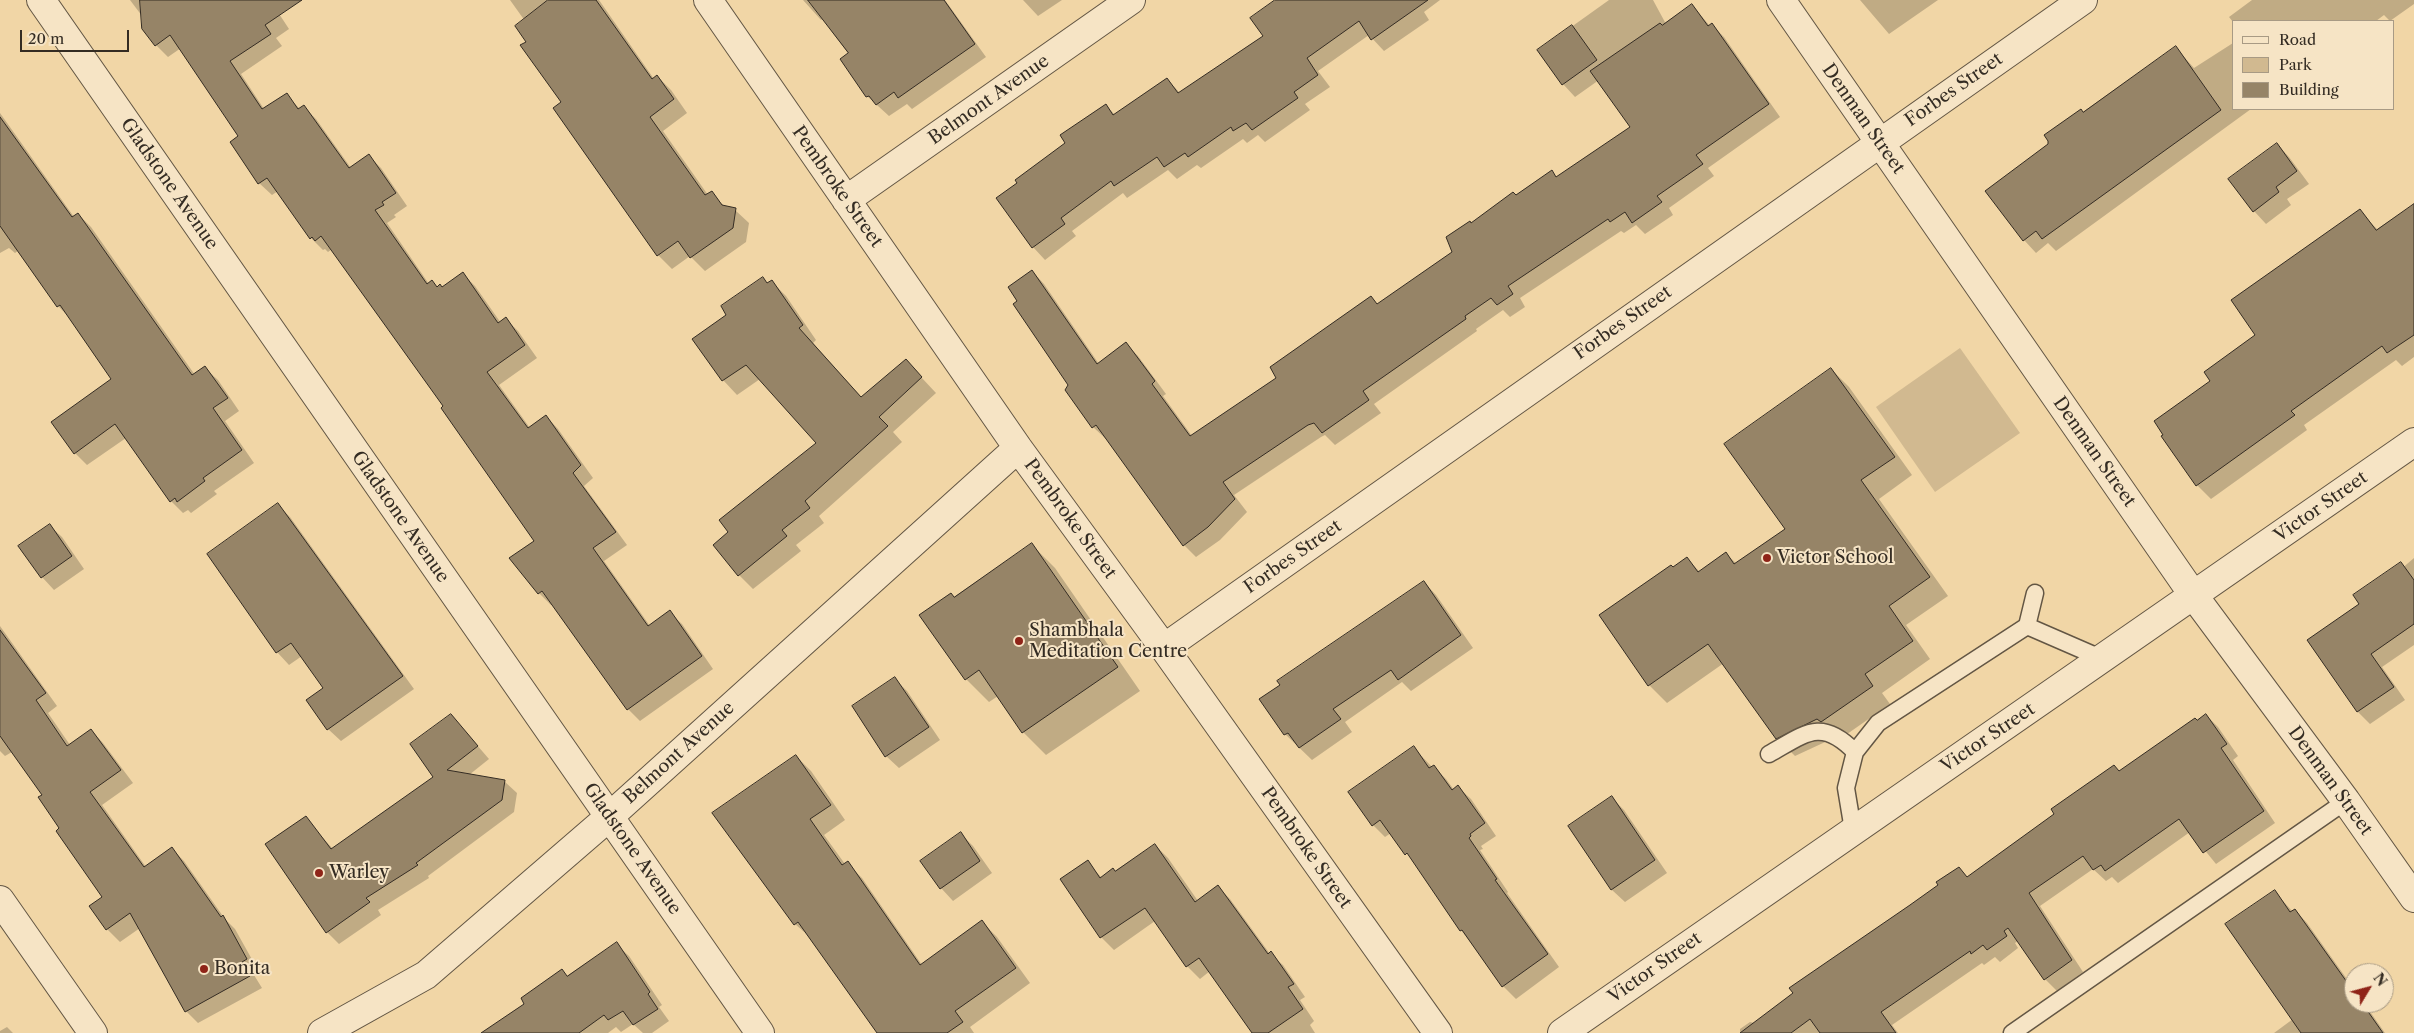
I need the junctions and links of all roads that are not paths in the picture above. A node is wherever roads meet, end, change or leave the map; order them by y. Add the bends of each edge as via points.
1 (41, 0) edge
2 (708, 0) edge
3 (1131, 0) edge
4 (1781, 0) edge
5 (2083, 0) edge
6 (1880, 142) junction
7 (846, 200) junction
8 (2414, 442) edge
9 (1018, 448) junction
10 (2035, 593) dead end
11 (2194, 596) junction
12 (2027, 626) junction
13 (1164, 648) junction
14 (2103, 659) junction
15 (1855, 752) junction
16 (1769, 754) dead end
17 (2346, 801) junction
18 (609, 817) junction
19 (1853, 830) junction
20 (2414, 898) edge
21 (0, 900) edge
22 (93, 1033) edge
23 (322, 1033) edge
24 (760, 1033) edge
25 (1438, 1033) edge
26 (1562, 1033) edge
27 (2012, 1033) edge

1 - 18 street, Gladstone Avenue
2 - 7 street, Pembroke Street
3 - 7 street, Belmont Avenue
4 - 6 street, Denman Street
5 - 6 street, Forbes Street
6 - 11 street, Denman Street
6 - 13 street, Forbes Street
7 - 9 street, Pembroke Street
8 - 11 street, Victor Street
9 - 13 street, Pembroke Street
9 - 18 street, Belmont Avenue
10 - 12 lane
11 - 14 street, Victor Street
11 - 17 street, Denman Street
12 - 14 lane
12 - 15 lane via 1878,723
13 - 25 street, Pembroke Street
14 - 19 street, Victor Street
15 - 16 lane via 1841,738 1817,730 1803,734
15 - 19 lane via 1846,788
17 - 20 street, Denman Street
17 - 27 lane
18 - 23 street, Belmont Avenue via 426,975
18 - 24 street, Gladstone Avenue
19 - 26 street, Victor Street
21 - 22 street

